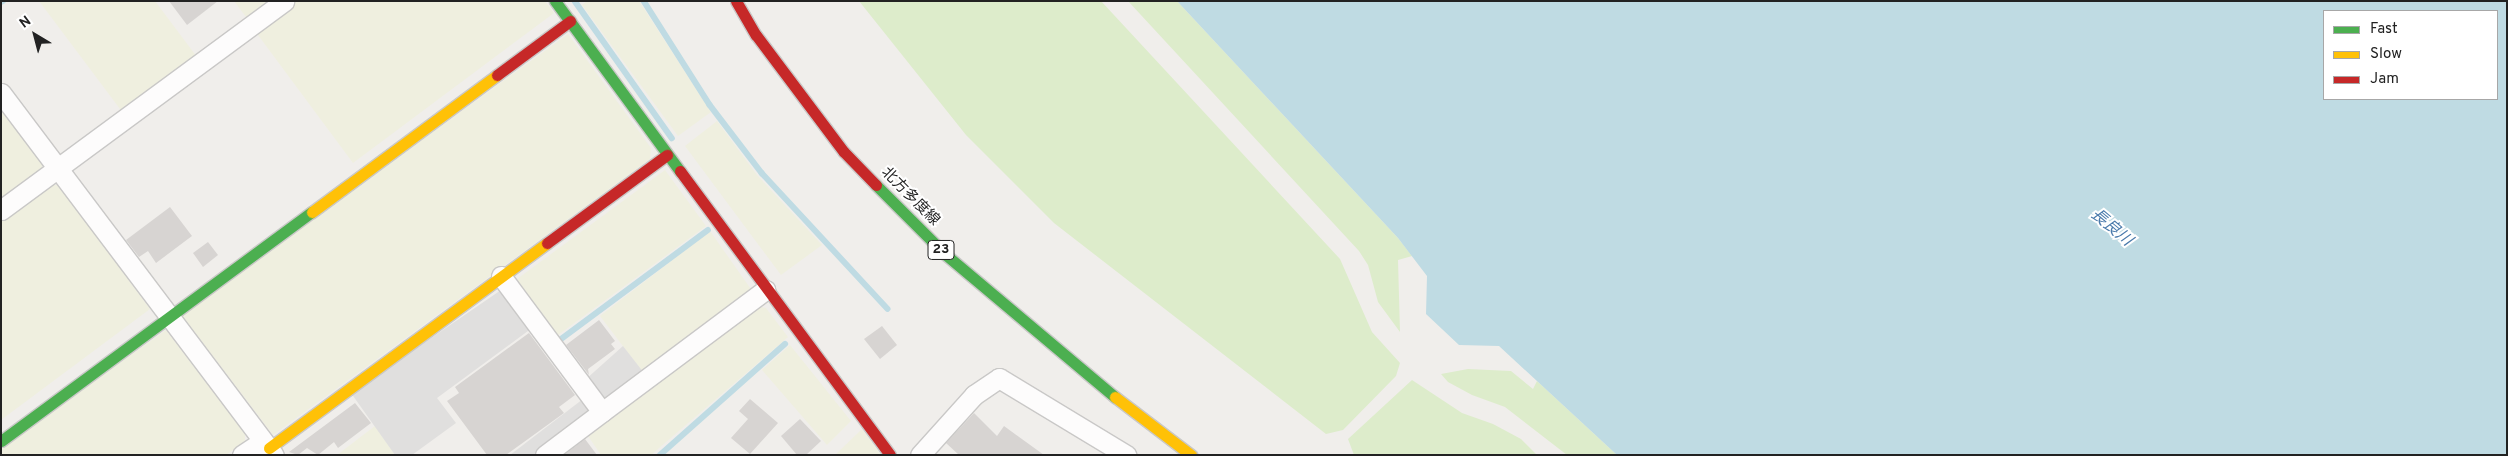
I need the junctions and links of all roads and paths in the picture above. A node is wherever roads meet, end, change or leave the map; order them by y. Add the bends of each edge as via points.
1 (284, 1) edge
2 (555, 1) edge
3 (736, 1) edge
4 (570, 22) junction
5 (1, 93) edge
6 (667, 155) junction
7 (57, 168) junction
8 (1, 210) edge
9 (501, 276) junction
10 (765, 290) junction
11 (170, 317) junction
12 (602, 412) junction
13 (1, 441) edge
14 (269, 448) edge
15 (242, 455) edge
16 (545, 455) edge
17 (890, 455) edge
18 (920, 455) edge
19 (1126, 455) edge
20 (1191, 455) edge

1 - 7 street
2 - 4 street
3 - 20 street, 北方多度線 / 23 via 756,35 844,152 945,254 1115,397
4 - 6 street
4 - 11 street
5 - 7 street
6 - 9 street
6 - 10 street
7 - 8 street
7 - 11 street
9 - 12 street
9 - 14 street
10 - 12 street
10 - 17 street
11 - 13 street
11 - 14 street
12 - 16 street
14 - 15 street
18 - 19 street via 974,395 999,378

